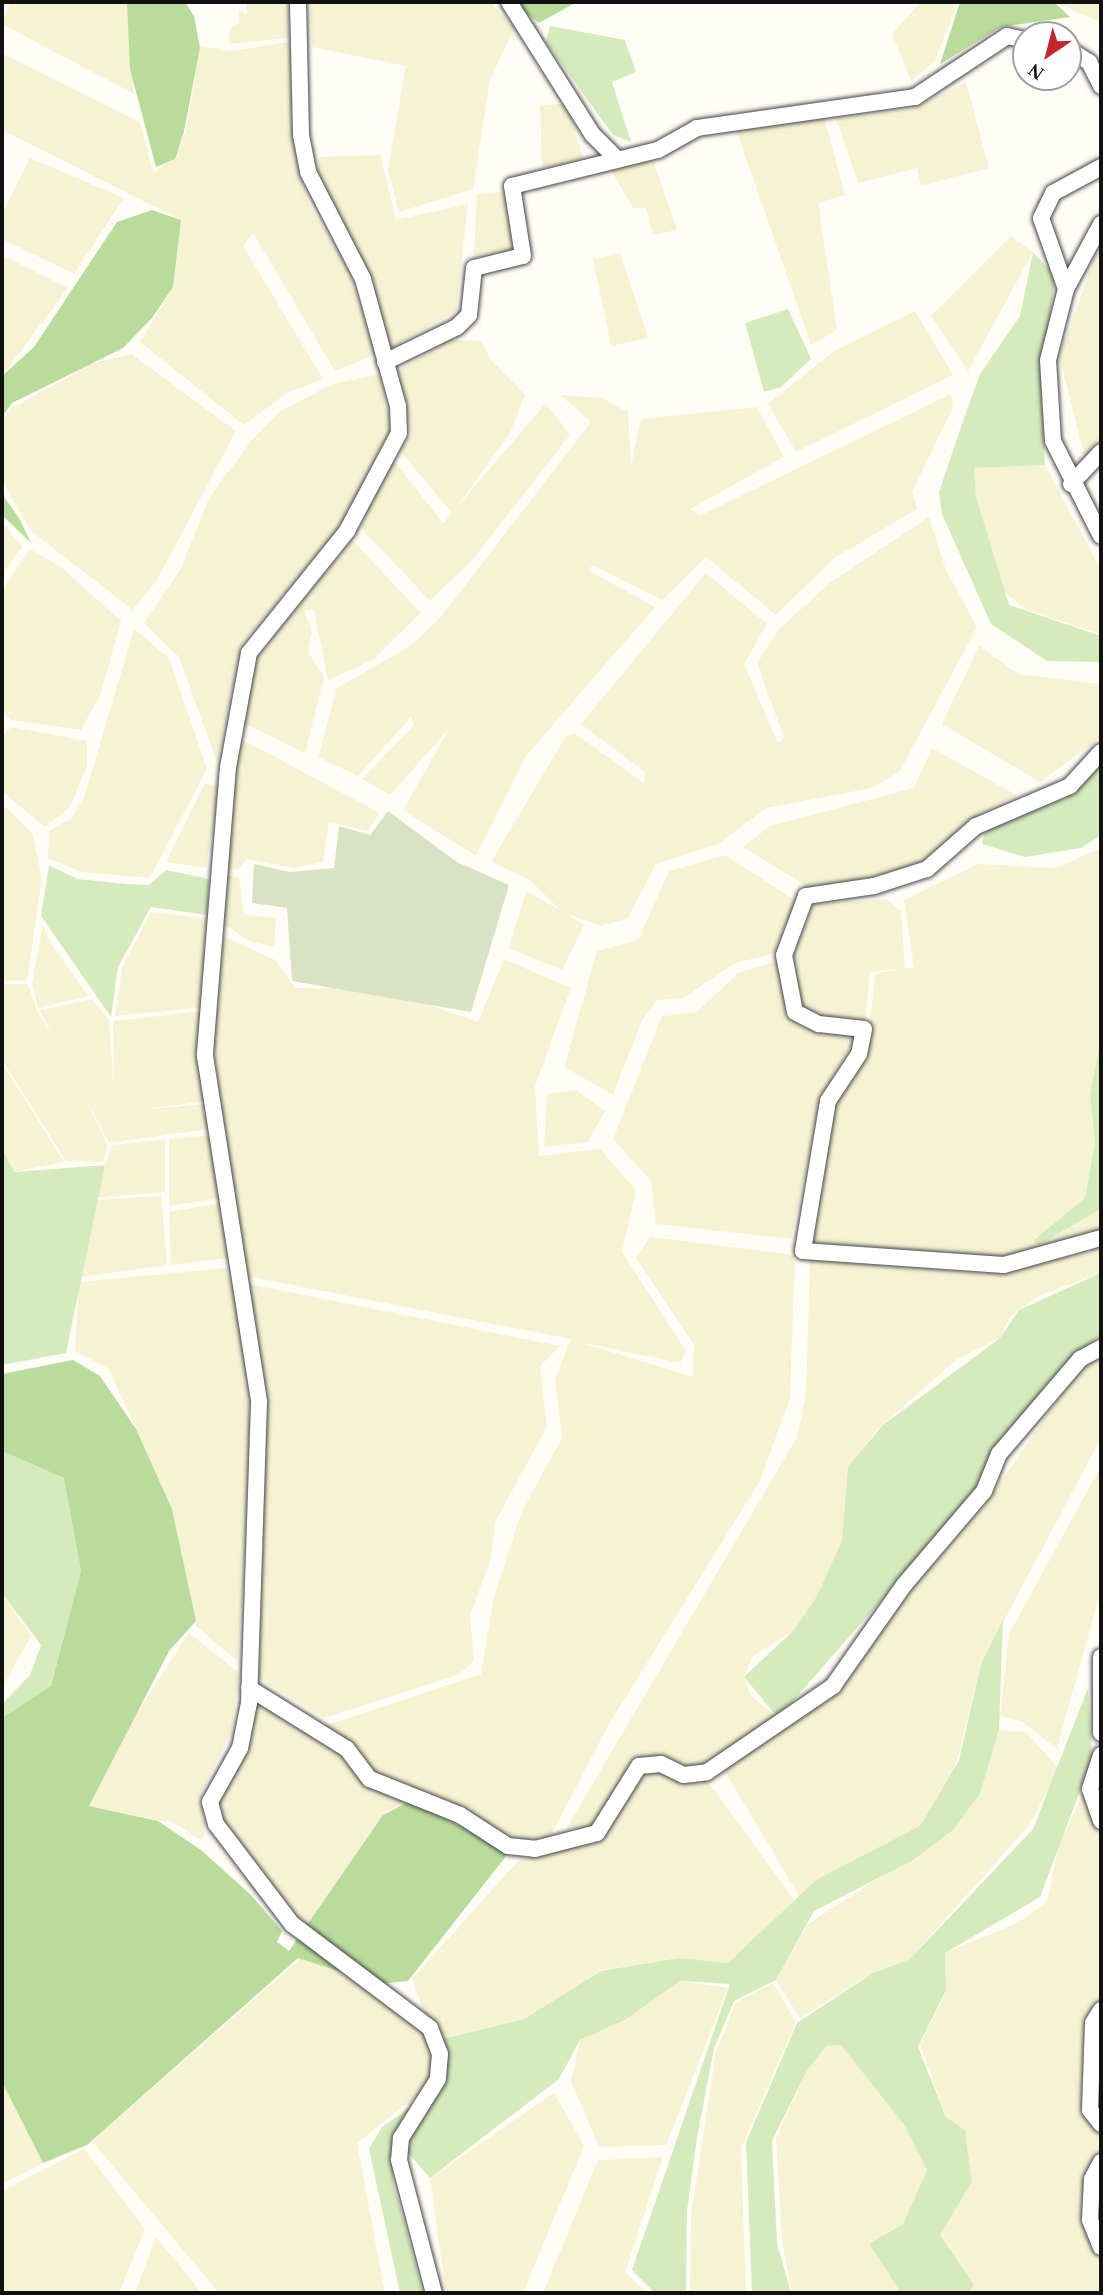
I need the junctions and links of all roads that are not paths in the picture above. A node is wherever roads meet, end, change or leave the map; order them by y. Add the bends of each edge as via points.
1 (298, 2) edge
2 (509, 2) edge
3 (1012, 37) edge
4 (1082, 58) edge
5 (1101, 86) edge
6 (617, 159) junction
7 (1101, 167) edge
8 (1101, 224) edge
9 (1066, 289) junction
10 (385, 362) junction
11 (1101, 452) edge
12 (1071, 484) junction
13 (1101, 536) edge
14 (1101, 752) edge
15 (1101, 1238) edge
16 (1101, 1348) edge
17 (1101, 1657) edge
18 (249, 1688) junction
19 (1101, 1733) edge
20 (1101, 1755) edge
21 (1101, 1821) edge
22 (1101, 2010) edge
23 (1101, 2124) edge
24 (1101, 2162) edge
25 (1101, 2247) edge
26 (434, 2293) edge

1 - 10 street via 308,172 363,279
2 - 6 street via 592,134
3 - 6 street via 1007,36 915,97 696,128 658,150
4 - 5 street
6 - 10 street via 512,186 523,256 474,268 469,314 457,327
7 - 9 street via 1052,193 1041,218
8 - 9 street
9 - 12 street via 1048,372 1053,441
10 - 18 street via 399,433 347,531 249,653 217,861 205,1056 258,1402
11 - 12 street
12 - 13 street
14 - 15 street via 1070,786 976,826 927,869 874,886 806,896 784,955 794,1012 820,1024 863,1029 859,1054 828,1101 803,1251 1004,1265
16 - 18 street via 1080,1359 999,1454 984,1491 904,1585 833,1686 707,1772 684,1775 661,1764 639,1766 597,1833 536,1849 508,1846 460,1815 370,1779 347,1749
17 - 19 street
18 - 26 street via 240,1748 210,1802 216,1824 292,1924 430,2028 440,2054 438,2079 401,2138 399,2160
20 - 21 street via 1090,1789
22 - 23 street via 1093,2023 1090,2110
24 - 25 street via 1092,2179 1090,2220

